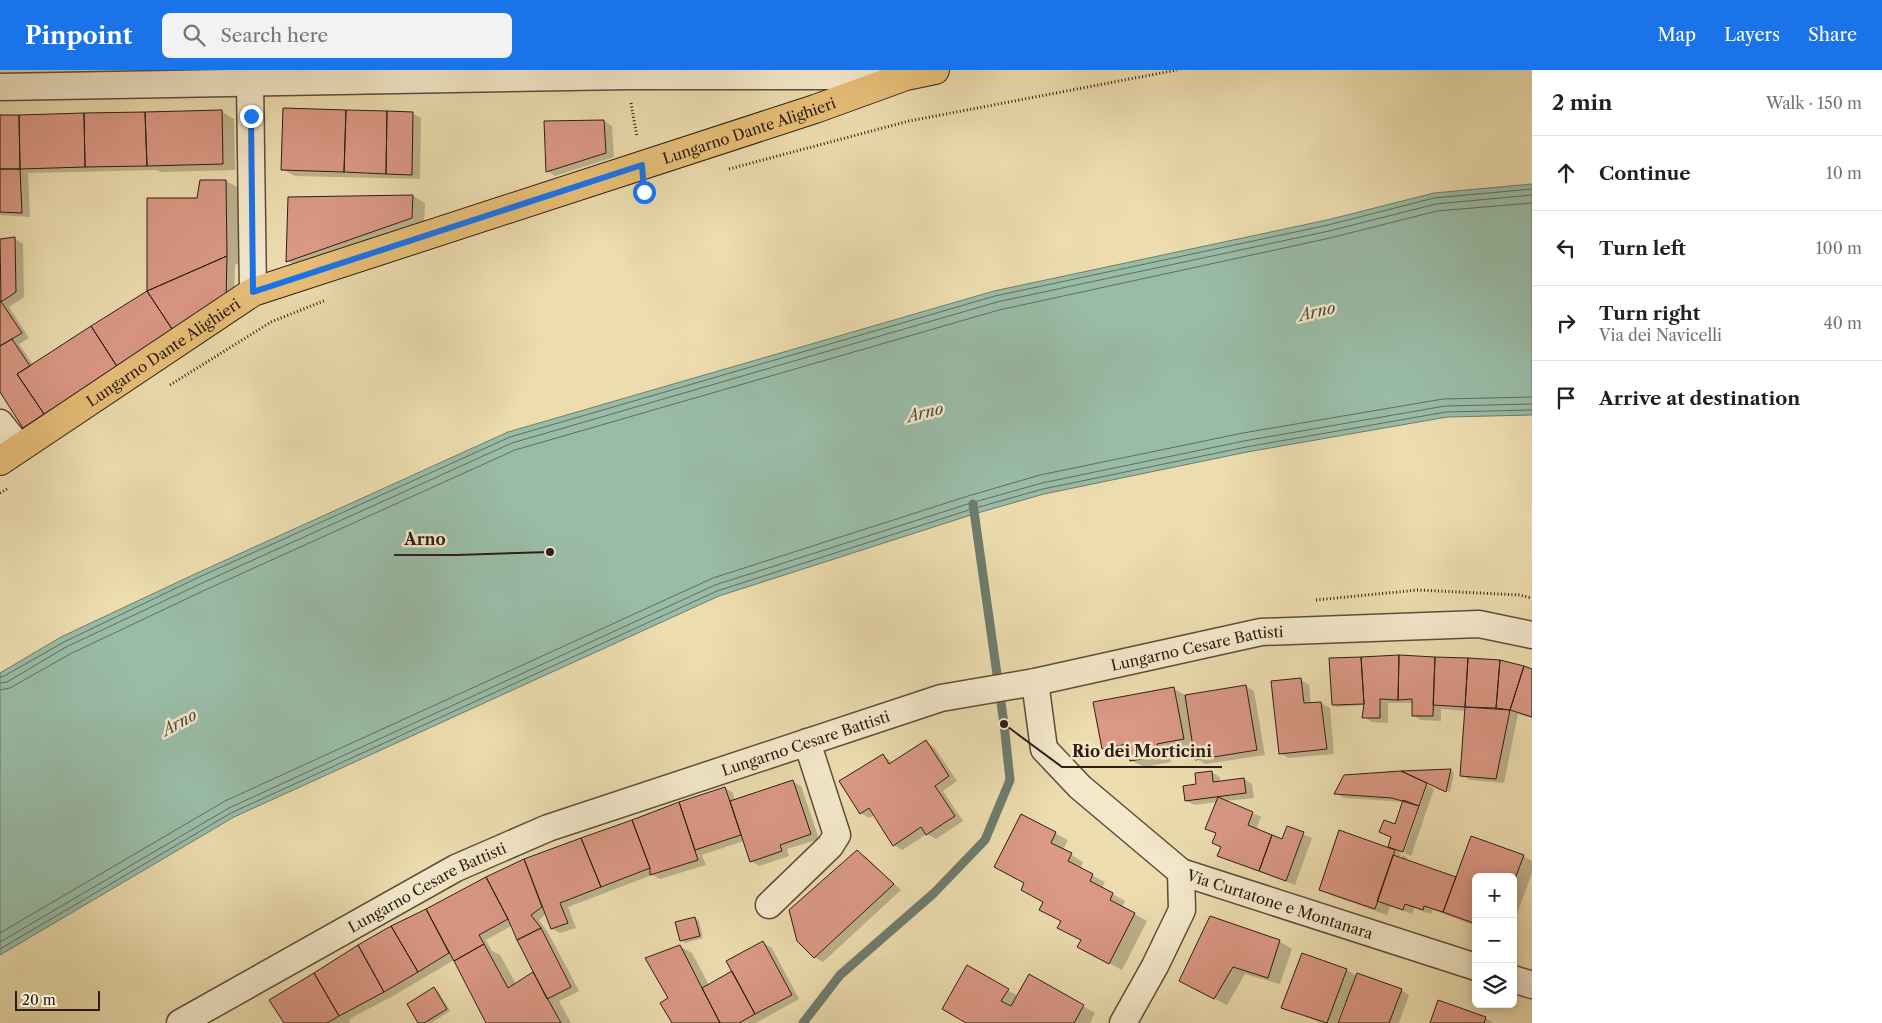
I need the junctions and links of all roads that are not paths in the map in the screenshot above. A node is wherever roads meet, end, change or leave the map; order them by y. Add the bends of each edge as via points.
1 (935, 70) edge
2 (626, 73) edge
3 (906, 76) junction
4 (250, 82) junction
5 (0, 87) edge
6 (253, 292) junction
7 (0, 423) edge
8 (10, 454) edge
9 (1532, 634) edge
10 (1029, 683) junction
11 (807, 742) junction
12 (1181, 872) junction
13 (769, 905) dead end
14 (1472, 966) edge
15 (1517, 980) edge
16 (1532, 985) edge
17 (193, 1020) edge
18 (1123, 1023) edge

1 - 3 main road, Lungarno Dante Alighieri
2 - 3 street
2 - 4 street
3 - 6 main road, Lungarno Dante Alighieri via 815,109
4 - 5 street
4 - 6 street
6 - 8 main road, Lungarno Dante Alighieri
7 - 8 street
9 - 10 street, Lungarno Cesare Battisti via 1479,624 1261,632
10 - 11 street, Lungarno Cesare Battisti via 942,698
10 - 12 street, Via Curtatone e Montanara via 1044,749 1080,787
11 - 13 street via 837,835 830,846
11 - 17 street, Lungarno Cesare Battisti via 548,828 456,868
12 - 14 street, Via Curtatone e Montanara
12 - 18 street via 1182,910 1156,966
15 - 16 street

